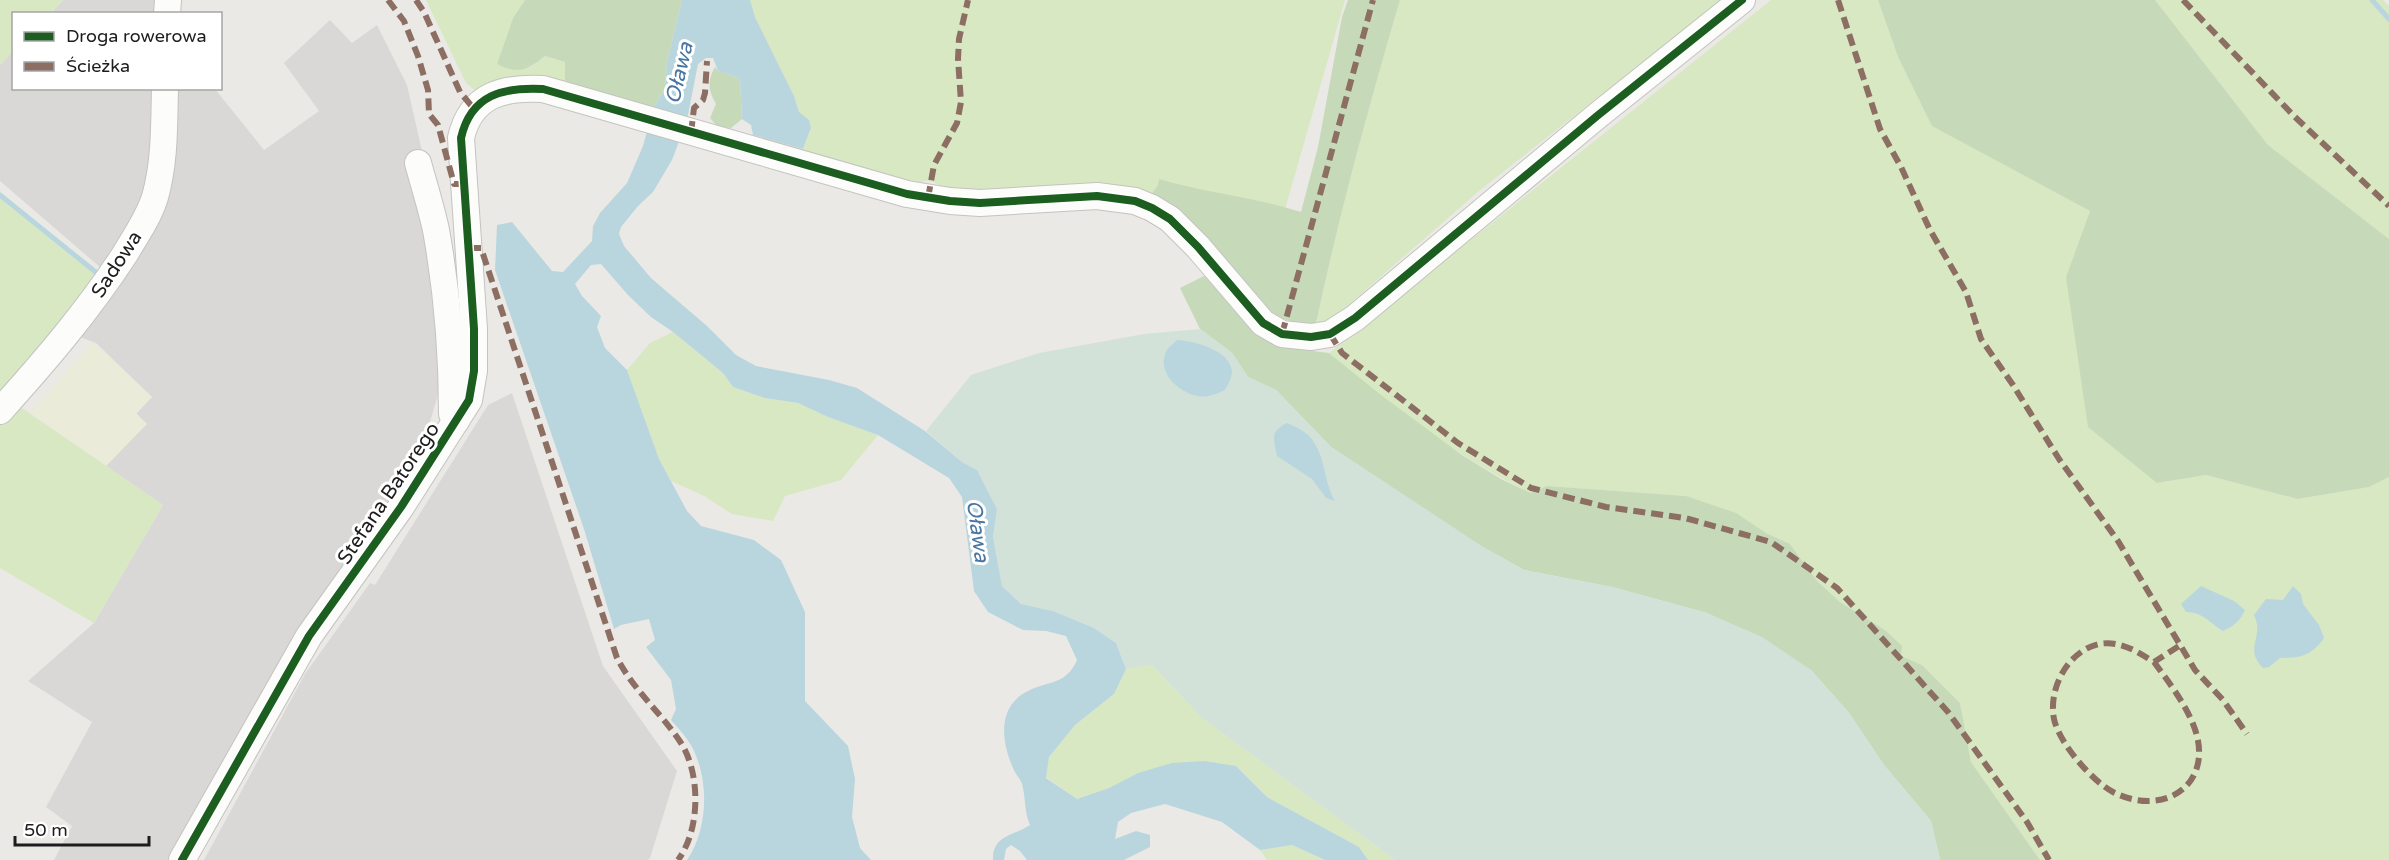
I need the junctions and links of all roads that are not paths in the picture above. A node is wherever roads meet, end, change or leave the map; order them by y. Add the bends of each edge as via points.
1 (1742, 0) edge
2 (165, 90) edge
3 (418, 163) dead end
4 (0, 411) edge
5 (456, 421) junction
6 (185, 859) edge

1 - 5 street, Stefana Batorego via 1355,318 1330,334 1311,337 1282,334 1263,323 1170,219 1135,201 1097,196 980,202 907,194 543,89 500,91 474,109 463,129 461,157 474,370 469,400
2 - 4 street, Sadowa via 160,174 154,200 136,236 74,326
3 - 5 street via 442,272 452,354 452,414
5 - 6 street, Stefana Batorego via 401,507 309,636

